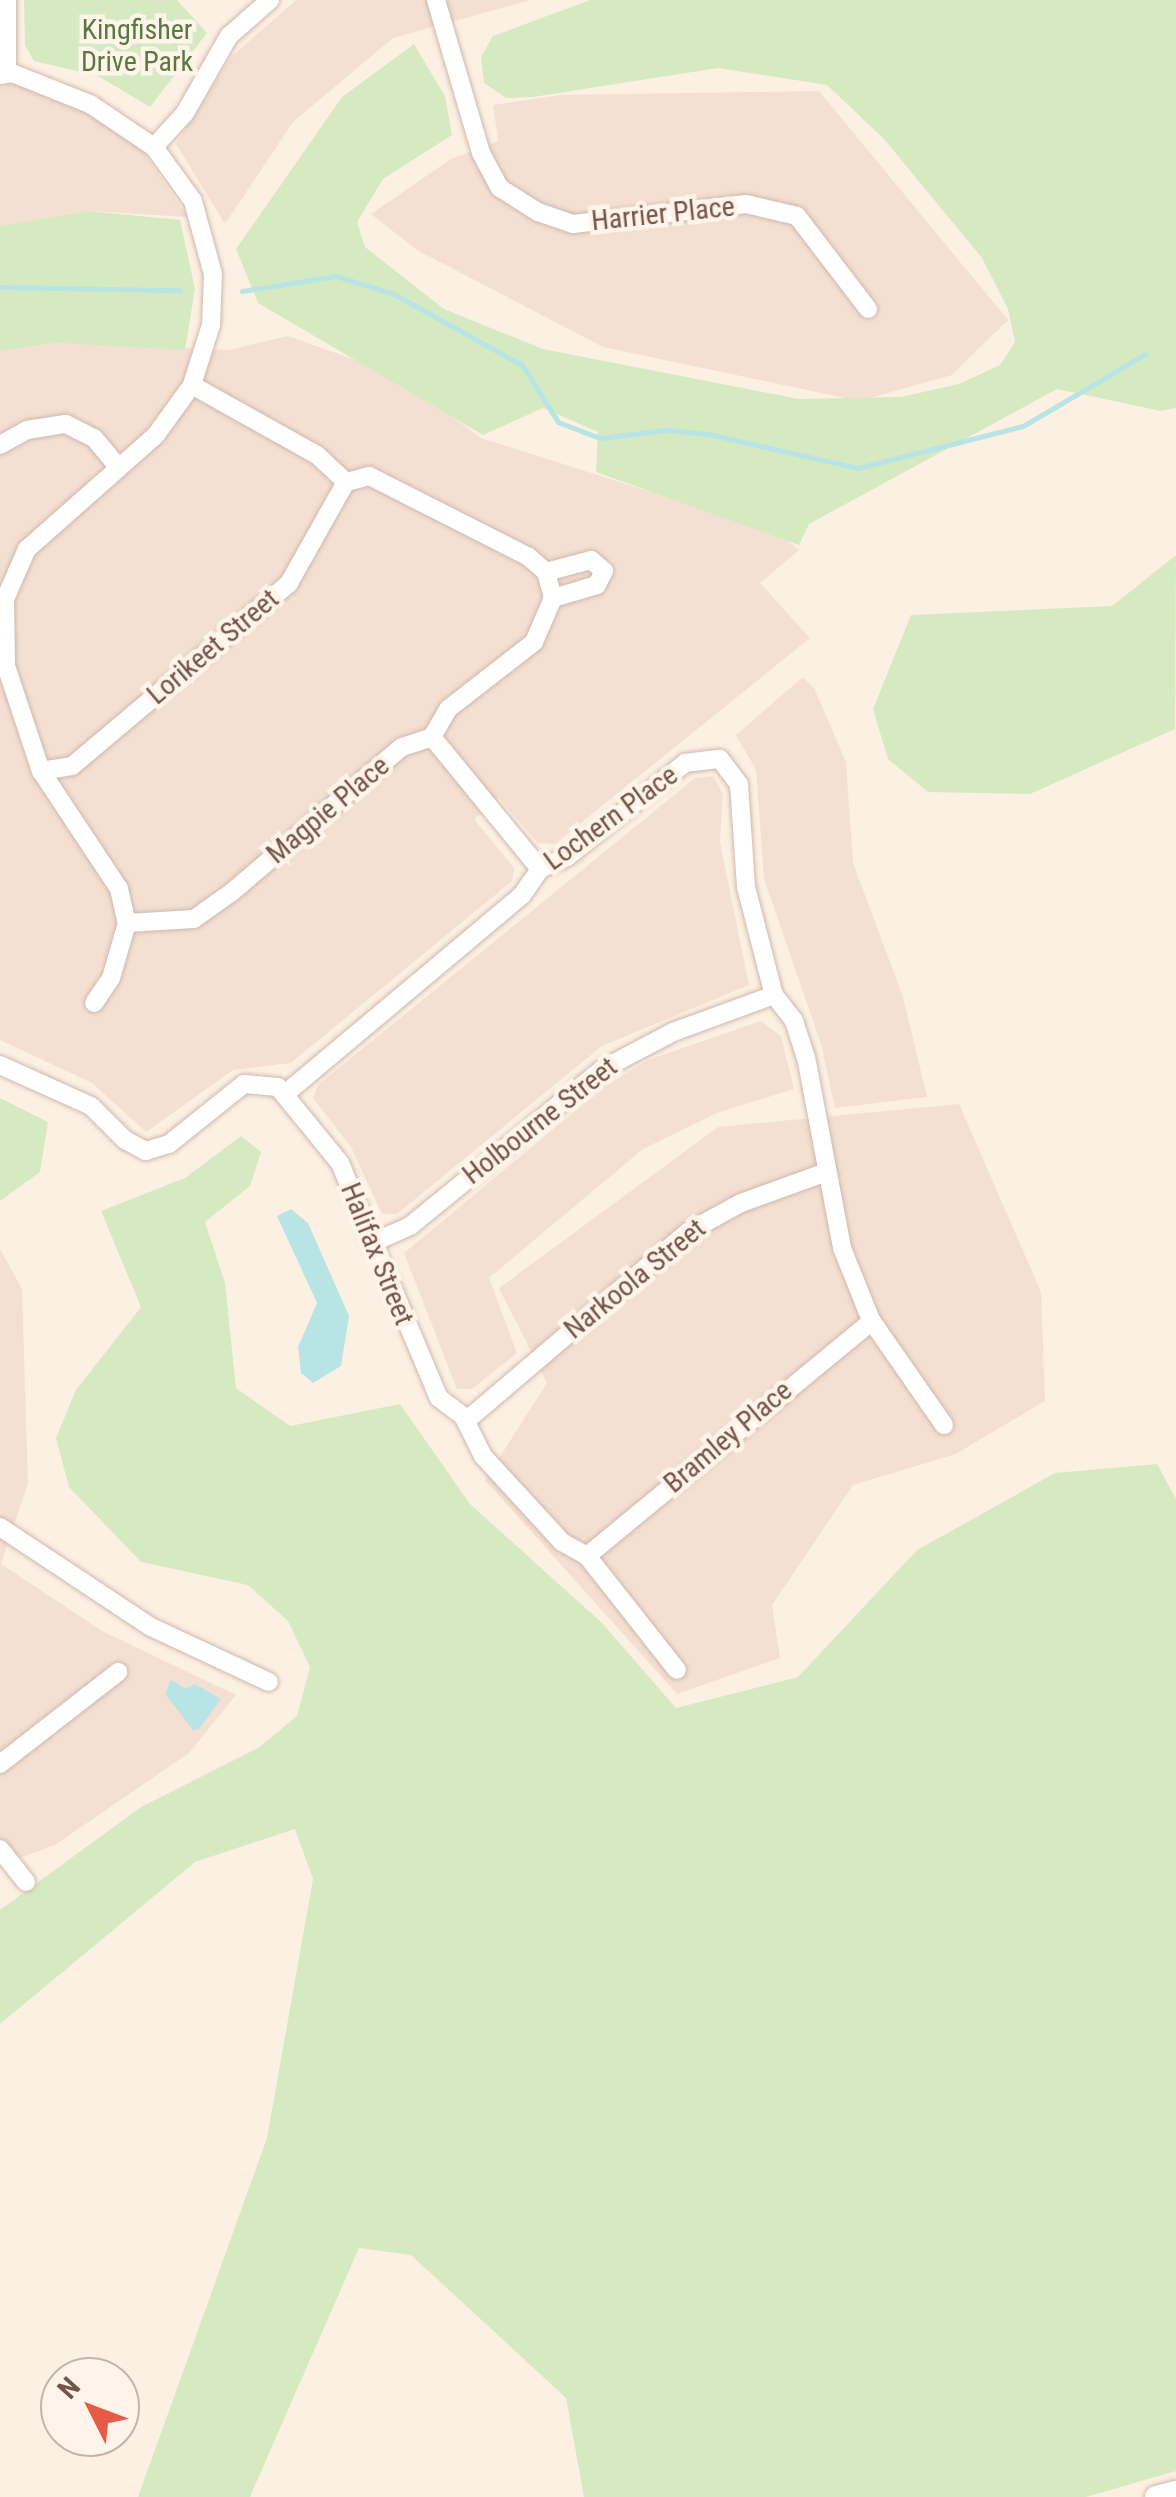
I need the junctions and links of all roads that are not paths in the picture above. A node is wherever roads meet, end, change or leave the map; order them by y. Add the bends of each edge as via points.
1 (6, 0) edge
2 (270, 0) edge
3 (436, 0) edge
4 (4, 74) edge
5 (154, 147) junction
6 (868, 309) dead end
7 (192, 385) junction
8 (0, 444) edge
9 (118, 467) junction
10 (346, 482) junction
11 (546, 572) junction
12 (5, 573) edge
13 (551, 607) junction
14 (432, 736) junction
15 (41, 771) junction
16 (540, 869) junction
17 (128, 924) junction
18 (774, 995) junction
19 (94, 1003) dead end
20 (0, 1065) edge
21 (284, 1094) junction
22 (824, 1174) junction
23 (372, 1242) junction
24 (872, 1322) junction
25 (467, 1420) junction
26 (944, 1425) dead end
27 (0, 1527) edge
28 (587, 1556) junction
29 (677, 1670) dead end
30 (118, 1672) dead end
31 (269, 1682) dead end
32 (0, 1764) edge
33 (0, 1849) edge
34 (13, 1876) edge
35 (1176, 2492) edge
36 (1156, 2497) edge

1 - 4 street
2 - 5 street via 229,36 185,113
3 - 6 street, Harrier Place via 481,153 500,188 573,224 746,204 796,216
4 - 5 street via 99,108
5 - 7 street via 188,193 212,262 211,324
7 - 9 street via 156,435
7 - 10 street via 317,455
8 - 9 street via 27,430 66,424 94,438
9 - 12 street
10 - 11 street via 370,476
10 - 15 street, Lorikeet Street via 288,583 72,766
11 - 13 street
11 - 13 street via 590,560 604,571 593,588
12 - 15 street via 6,666
13 - 14 street, Magpie Place via 534,642 448,709
14 - 16 street
14 - 17 street, Magpie Place via 402,747 194,919
15 - 17 street via 119,888
16 - 18 street, Lochern Place via 566,858 685,763 720,759 739,784 745,877
16 - 21 street, Lochern Place via 522,895
17 - 19 street via 111,978
18 - 22 street, Lochern Place via 791,1014 806,1057
18 - 23 street, Holbourne Street via 672,1032 601,1070 410,1226
20 - 21 street via 91,1106 125,1140 146,1150 169,1144 244,1084 268,1082
21 - 23 street, Halifax Street via 340,1162
22 - 24 street, Lochern Place via 842,1248
22 - 25 street, Narkoola Street via 741,1203 688,1232
23 - 25 street, Halifax Street via 428,1380 438,1398
24 - 26 street, Lochern Place
24 - 28 street, Bramley Place
25 - 28 street, Halifax Street via 483,1456 562,1542
27 - 31 street via 151,1627
28 - 29 street, Halifax Street
30 - 32 street
33 - 34 street
35 - 36 main road

